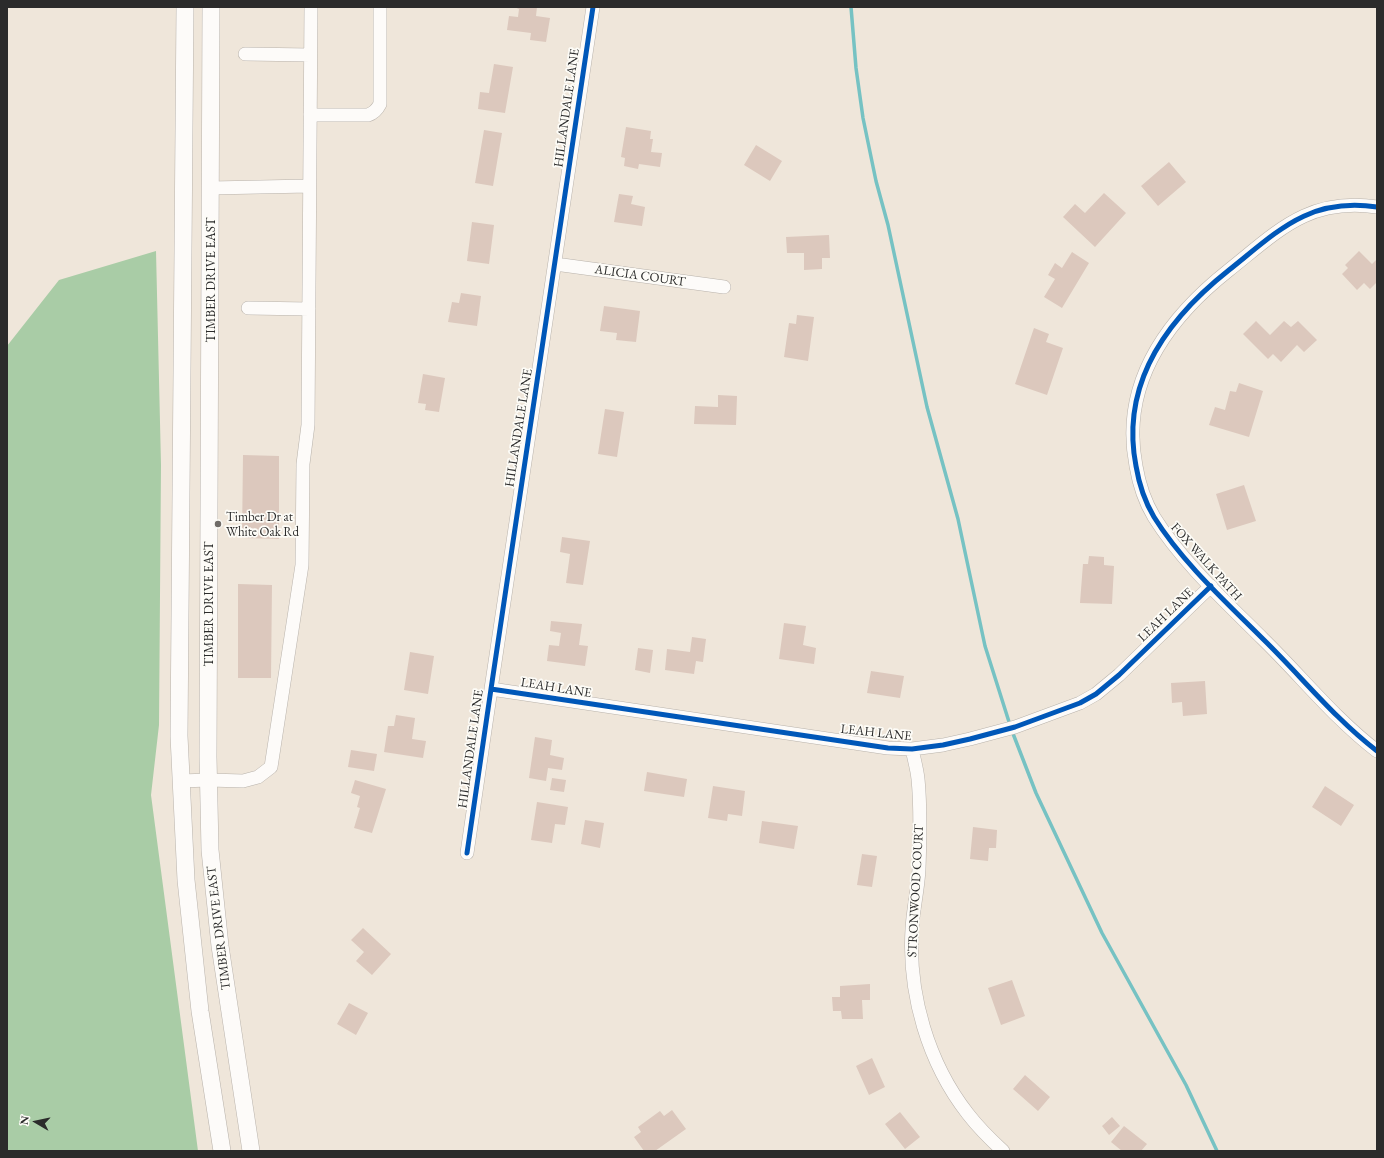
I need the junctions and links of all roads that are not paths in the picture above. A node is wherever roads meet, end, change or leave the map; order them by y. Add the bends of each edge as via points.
1 (185, 7) edge
2 (206, 7) edge
3 (211, 7) edge
4 (311, 7) edge
5 (380, 7) edge
6 (593, 7) edge
7 (245, 54) dead end
8 (310, 55) junction
9 (210, 68) junction
10 (310, 115) junction
11 (309, 186) junction
12 (211, 188) junction
13 (1377, 207) edge
14 (555, 264) junction
15 (724, 287) dead end
16 (248, 308) dead end
17 (309, 308) junction
18 (1211, 586) junction
19 (491, 689) junction
20 (912, 749) junction
21 (1377, 751) edge
22 (209, 780) junction
23 (181, 781) junction
24 (467, 853) dead end
25 (222, 1151) edge
26 (251, 1151) edge
27 (1003, 1151) edge

1 - 23 main road, TIMBER DRIVE EAST via 179,736
2 - 9 main road
3 - 9 main road, TIMBER DRIVE EAST
4 - 8 street
5 - 10 street via 380,104 377,110 368,115
6 - 14 street, HILLANDALE LANE
7 - 8 street
8 - 10 street
9 - 12 main road, TIMBER DRIVE EAST
10 - 11 street
11 - 12 street
11 - 17 street
12 - 22 main road, TIMBER DRIVE EAST
13 - 18 street, FOX WALK PATH via 1333,207 1306,214 1278,230 1224,274 1180,318 1161,342 1145,372 1135,404 1132,433 1134,456 1143,494 1168,539
14 - 15 street, ALICIA COURT
14 - 19 street, HILLANDALE LANE
16 - 17 street
17 - 22 street via 308,424 303,464 302,565 271,767 258,777 243,781
18 - 20 street, LEAH LANE via 1119,674 1085,700 1015,727 950,743
18 - 21 street, FOX WALK PATH via 1356,734
19 - 20 street, LEAH LANE via 888,748
19 - 24 street, HILLANDALE LANE
20 - 27 street, STRONWOOD COURT via 918,778 920,833 919,870 912,929 912,971 918,1004 933,1054 944,1077 968,1114 984,1134
22 - 23 street
22 - 26 main road, TIMBER DRIVE EAST via 210,850 220,946
23 - 25 main road, TIMBER DRIVE EAST via 186,880 200,1011

